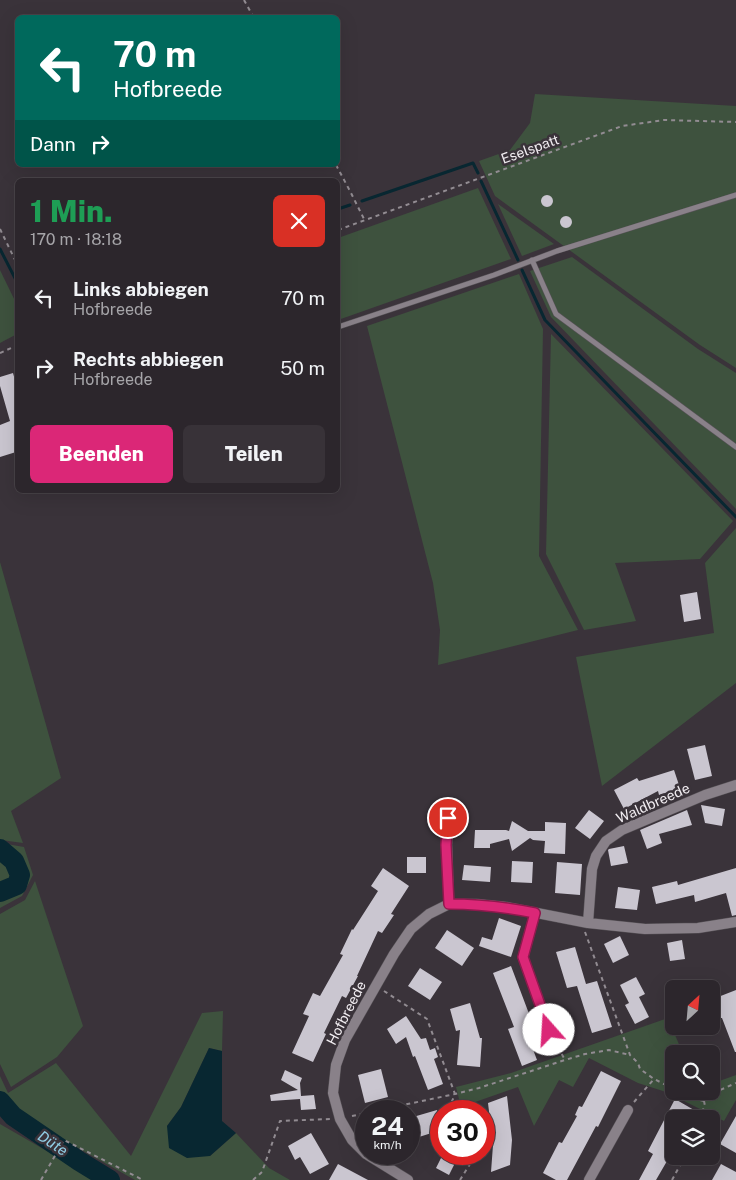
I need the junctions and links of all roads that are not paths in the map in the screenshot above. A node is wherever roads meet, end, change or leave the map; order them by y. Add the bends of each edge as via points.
1 (736, 195) edge
2 (532, 260) junction
3 (340, 326) edge
4 (736, 447) edge
5 (736, 785) edge
6 (448, 818) dead end
7 (449, 904) junction
8 (535, 913) junction
9 (736, 922) edge
10 (588, 923) junction
11 (549, 1030) road end
12 (628, 1110) road end
13 (355, 1143) edge
14 (384, 1165) edge
15 (408, 1180) edge
16 (589, 1180) edge

1 - 2 lane
2 - 3 lane
2 - 4 lane via 556,314
5 - 10 street, Waldbreede via 622,830 606,841 592,868
6 - 7 street
7 - 8 street, Hofbreede via 506,907
7 - 13 street, Hofbreede via 429,914 411,929 345,1040 336,1065 334,1093 340,1119
8 - 10 street, Hofbreede
8 - 11 street via 523,957
9 - 10 street, Hofbreede via 663,929
12 - 16 street
14 - 15 street, Hofbreede

